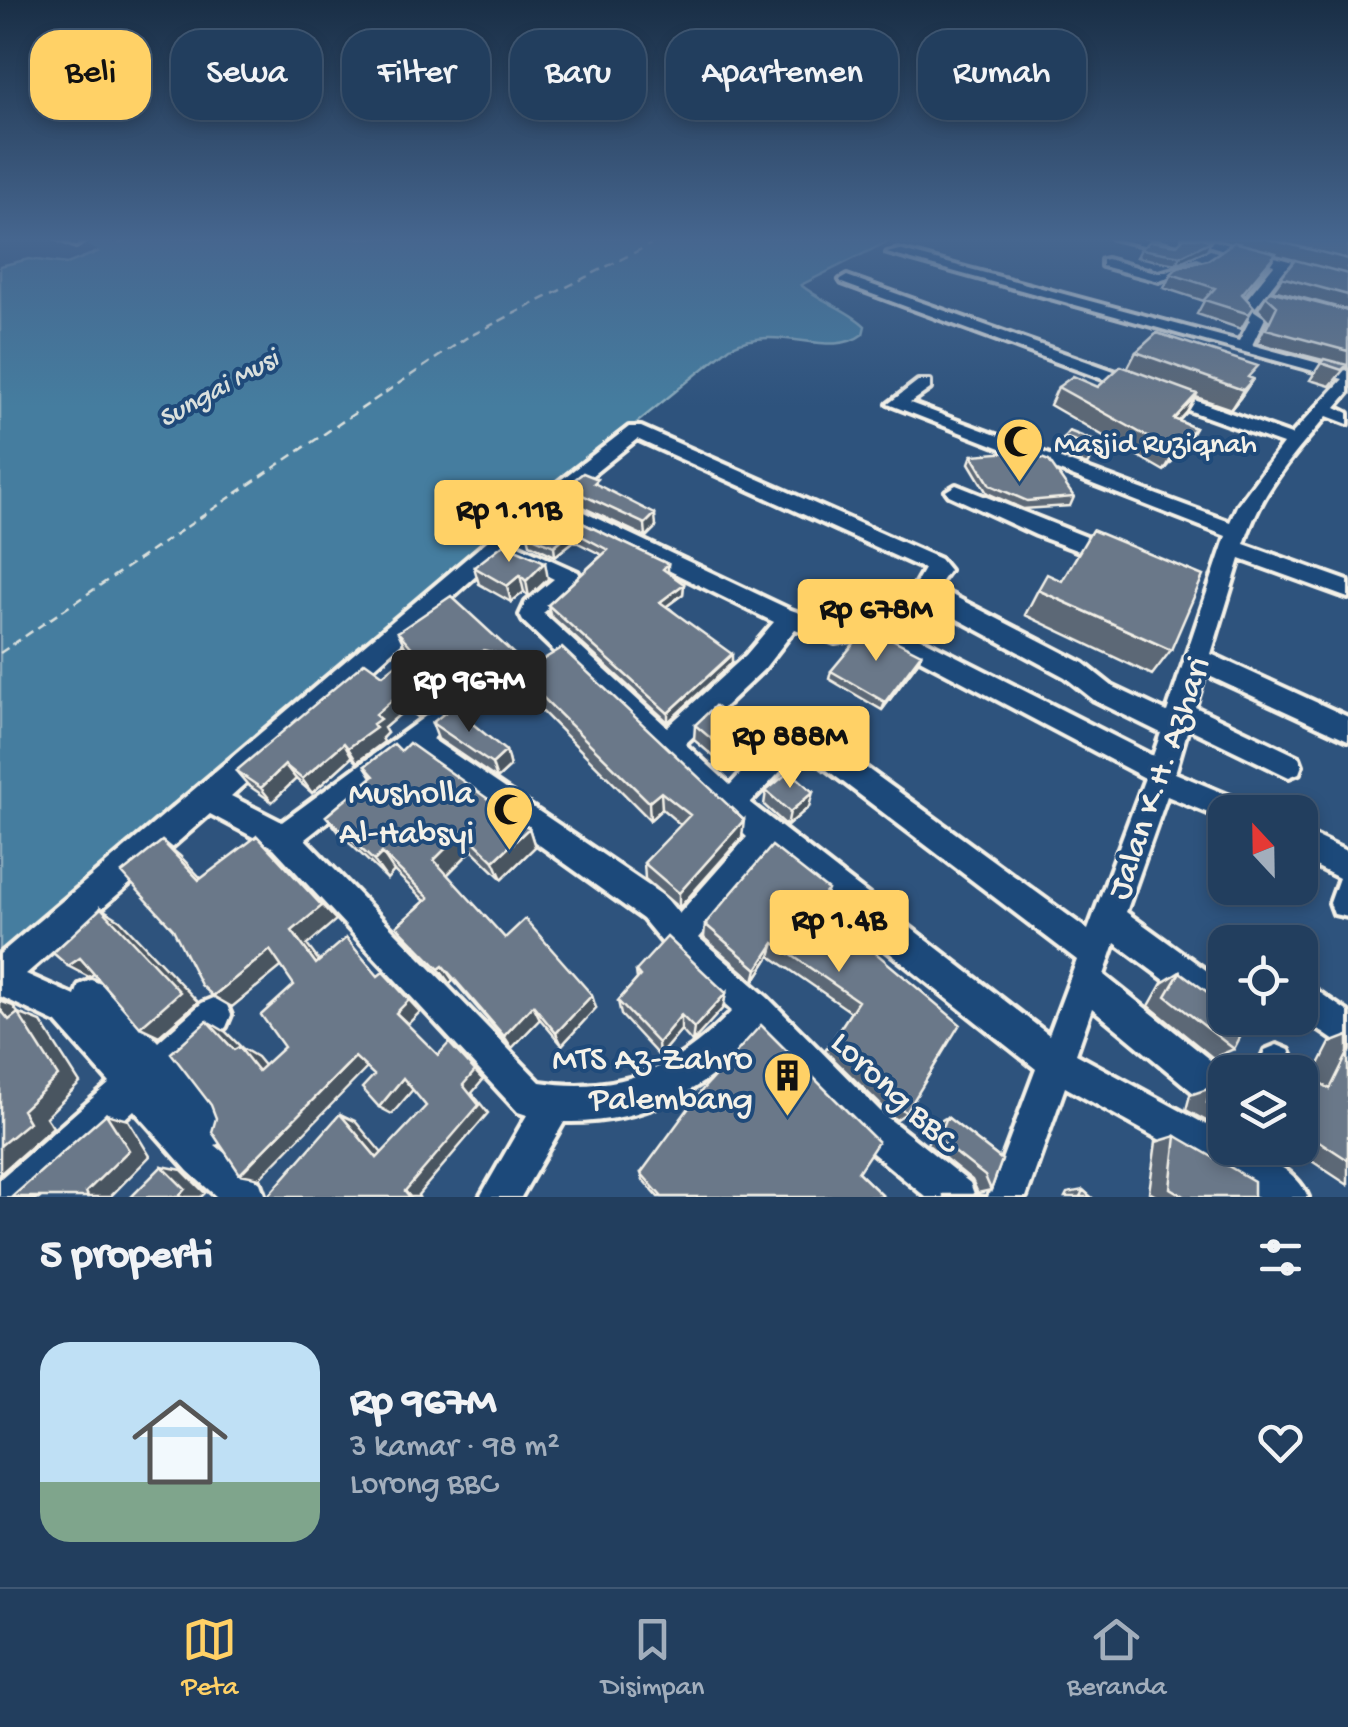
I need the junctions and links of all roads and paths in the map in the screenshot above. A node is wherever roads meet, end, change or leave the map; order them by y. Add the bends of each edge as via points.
1 (885, 294) edge
2 (1048, 294) edge
3 (1258, 294) joint
4 (1276, 299) edge
5 (1244, 346) junction
6 (1348, 380) edge
7 (924, 385) dead end
8 (1324, 410) junction
9 (1348, 418) edge
10 (1294, 442) junction
11 (956, 490) dead end
12 (546, 502) junction
13 (1234, 540) junction
14 (501, 544) junction
15 (1130, 562) edge
16 (1348, 590) edge
17 (790, 619) junction
18 (1197, 659) junction
19 (491, 678) dead end
20 (1178, 720) junction
21 (1348, 729) edge
22 (413, 740) junction
23 (668, 743) junction
24 (1289, 765) dead end
25 (1159, 776) junction
26 (208, 798) junction
27 (1208, 799) edge
28 (731, 803) junction
29 (766, 836) junction
30 (284, 838) junction
31 (1318, 852) edge
32 (1348, 867) edge
33 (1108, 918) junction
34 (678, 938) junction
35 (1090, 968) junction
36 (0, 977) edge
37 (1208, 989) edge
38 (91, 997) dead end
39 (756, 1010) junction
40 (1318, 1010) edge
41 (214, 1015) dead end
42 (1348, 1032) edge
43 (1060, 1049) junction
44 (146, 1076) junction
45 (1208, 1079) edge
46 (555, 1104) junction
47 (215, 1127) edge
48 (8, 1197) edge
49 (246, 1197) edge
50 (499, 1197) edge
51 (956, 1197) edge
52 (1007, 1197) edge
53 (1290, 1197) edge

1 - 10 street
2 - 5 street
3 - 4 street
3 - 5 street via 1244,311 1258,318
5 - 6 street
6 - 8 street, Jalan K.H. Azhari
7 - 13 street via 897,404
8 - 9 street
8 - 10 street, Jalan K.H. Azhari
10 - 13 street, Jalan K.H. Azhari via 1271,469
11 - 15 street
12 - 14 street
12 - 17 street
12 - 20 street via 635,431 932,564 938,570 924,588 934,596 1074,670 1102,693
13 - 16 street
13 - 18 street, Jalan K.H. Azhari via 1208,593
14 - 23 street via 569,576 531,615
14 - 26 street
17 - 23 street via 755,662
17 - 25 street via 836,634 879,627
18 - 20 street, Jalan K.H. Azhari
18 - 21 street
19 - 22 street
20 - 24 street
20 - 25 street, Jalan K.H. Azhari
22 - 30 street
22 - 34 street, Lorong BBC via 654,908
23 - 28 street
25 - 27 street
25 - 33 street, Jalan K.H. Azhari
26 - 30 street
26 - 36 street
28 - 29 street
28 - 35 street via 794,738 804,737
29 - 34 street
29 - 43 street
30 - 46 street via 531,1099
31 - 32 street
33 - 35 street, Jalan K.H. Azhari
33 - 37 street
34 - 39 street, Lorong BBC
35 - 43 street, Jalan K.H. Azhari
35 - 45 street
36 - 44 street via 69,1012
38 - 44 street
39 - 46 street via 730,1042 674,1085 618,1102
39 - 51 street, Lorong BBC via 870,1127
40 - 42 street
41 - 44 street
43 - 52 street, Jalan K.H. Azhari
43 - 53 street
44 - 47 street
44 - 48 street
44 - 49 street via 201,1158
46 - 50 street

